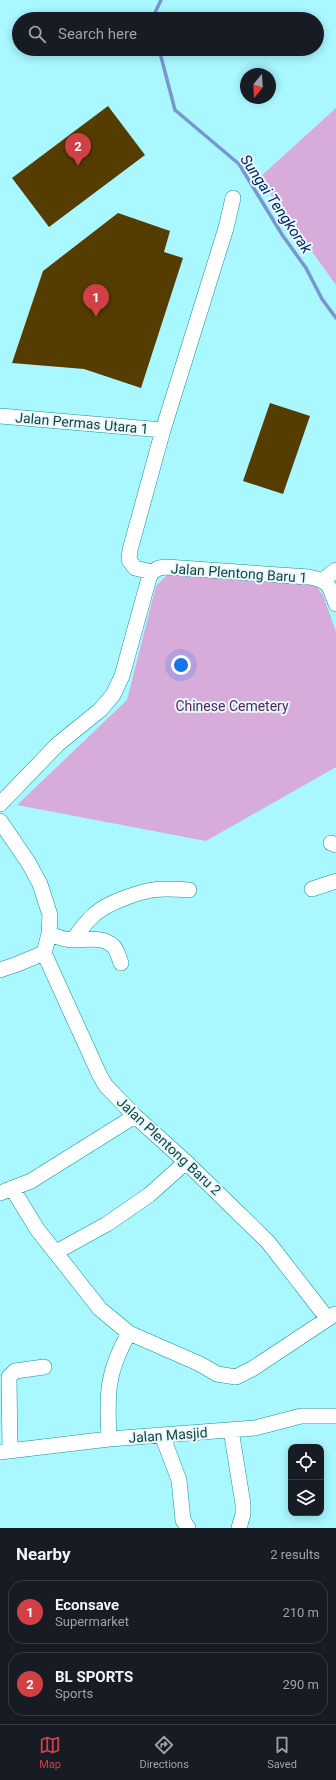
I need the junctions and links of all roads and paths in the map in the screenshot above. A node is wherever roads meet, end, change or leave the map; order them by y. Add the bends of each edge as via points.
1 (233, 198) dead end
2 (0, 416) edge
3 (163, 430) junction
4 (336, 570) edge
5 (152, 572) junction
6 (323, 580) junction
7 (336, 604) edge
8 (0, 804) edge
9 (0, 821) edge
10 (336, 881) edge
11 (312, 889) dead end
12 (189, 890) dead end
13 (49, 934) junction
14 (72, 940) junction
15 (44, 953) junction
16 (121, 963) dead end
17 (0, 970) edge
18 (135, 1116) junction
19 (186, 1162) junction
20 (6, 1191) edge
21 (56, 1252) junction
22 (331, 1316) edge
23 (125, 1340) junction
24 (44, 1368) dead end
25 (336, 1416) edge
26 (231, 1430) junction
27 (162, 1435) junction
28 (108, 1439) junction
29 (5, 1451) edge
30 (188, 1528) edge
31 (239, 1528) edge

1 - 3 street
2 - 3 street, Jalan Permas Utara 1
3 - 5 street via 129,560 135,568
4 - 6 street
5 - 6 street, Jalan Plentong Baru 1 via 159,568 173,567 301,576
5 - 8 street, Jalan Plentong Baru 1 via 122,676 113,695 100,710 58,744
6 - 7 street, Jalan Plentong Baru 1
9 - 13 street via 40,884 50,915
10 - 11 street
12 - 14 street via 152,890 106,906 95,913
13 - 14 street
13 - 15 street
14 - 16 street via 105,941 114,946
15 - 17 street
15 - 18 street, Jalan Plentong Baru 2 via 100,1076 106,1086
18 - 19 street, Jalan Plentong Baru 2
18 - 20 street via 31,1181
19 - 21 street via 149,1195 107,1224
19 - 22 street, Jalan Plentong Baru 2 via 268,1242
20 - 21 street
21 - 23 street
22 - 23 street via 287,1348 252,1370 236,1376 217,1374 200,1364
23 - 28 street via 109,1382
24 - 29 street via 15,1371 9,1377
25 - 26 street, Jalan Masjid via 301,1416 266,1426
26 - 27 street, Jalan Masjid
26 - 31 street via 243,1504
27 - 28 street, Jalan Masjid
27 - 30 street via 180,1480 183,1520
28 - 29 street, Jalan Masjid

